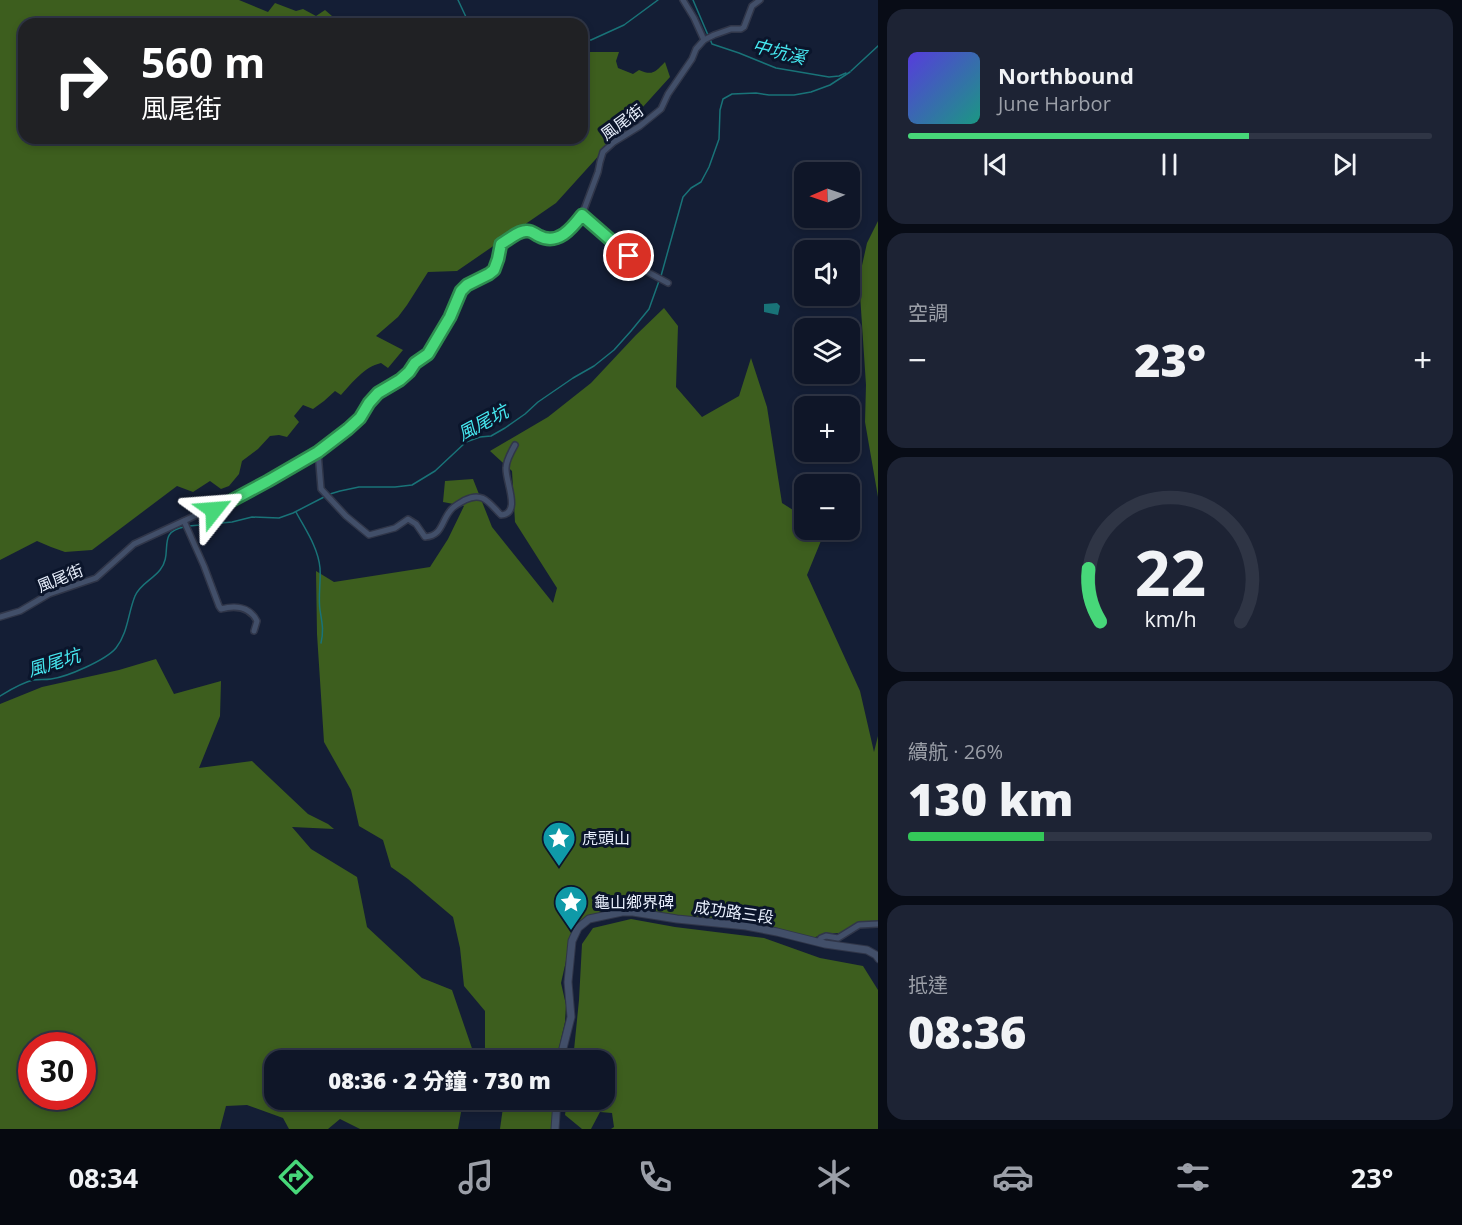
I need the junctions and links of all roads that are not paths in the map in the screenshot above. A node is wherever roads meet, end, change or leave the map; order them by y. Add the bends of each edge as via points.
1 (683, 0) edge
2 (760, 0) edge
3 (704, 40) junction
4 (582, 215) junction
5 (668, 283) dead end
6 (515, 445) dead end
7 (318, 452) junction
8 (184, 522) junction
9 (0, 617) edge
10 (254, 631) dead end
11 (878, 924) edge
12 (818, 942) junction
13 (878, 957) edge
14 (563, 1050) edge
15 (556, 1110) edge
16 (555, 1129) edge

1 - 3 street
2 - 3 street via 752,6 744,27
3 - 4 street, 風尾街 via 661,109 603,152
4 - 5 street via 644,270
4 - 7 street, 風尾街 via 569,231 558,237 542,237 523,230 501,244 494,270 461,291 428,354 400,380 378,393 360,418
6 - 7 street via 506,468 512,501 509,512 501,515 476,496 451,509 434,536 425,537 408,519 395,528 369,535 321,489
7 - 8 street, 風尾街 via 214,510
8 - 9 street, 風尾街 via 134,544 96,578
8 - 10 street via 219,606 249,610 257,621
11 - 12 street via 859,925 838,938 826,936
12 - 13 street, 成功路三段 via 867,950
12 - 14 street, 成功路三段 via 746,926 633,912 589,919 578,928 572,941 568,982 571,1017
15 - 16 street

